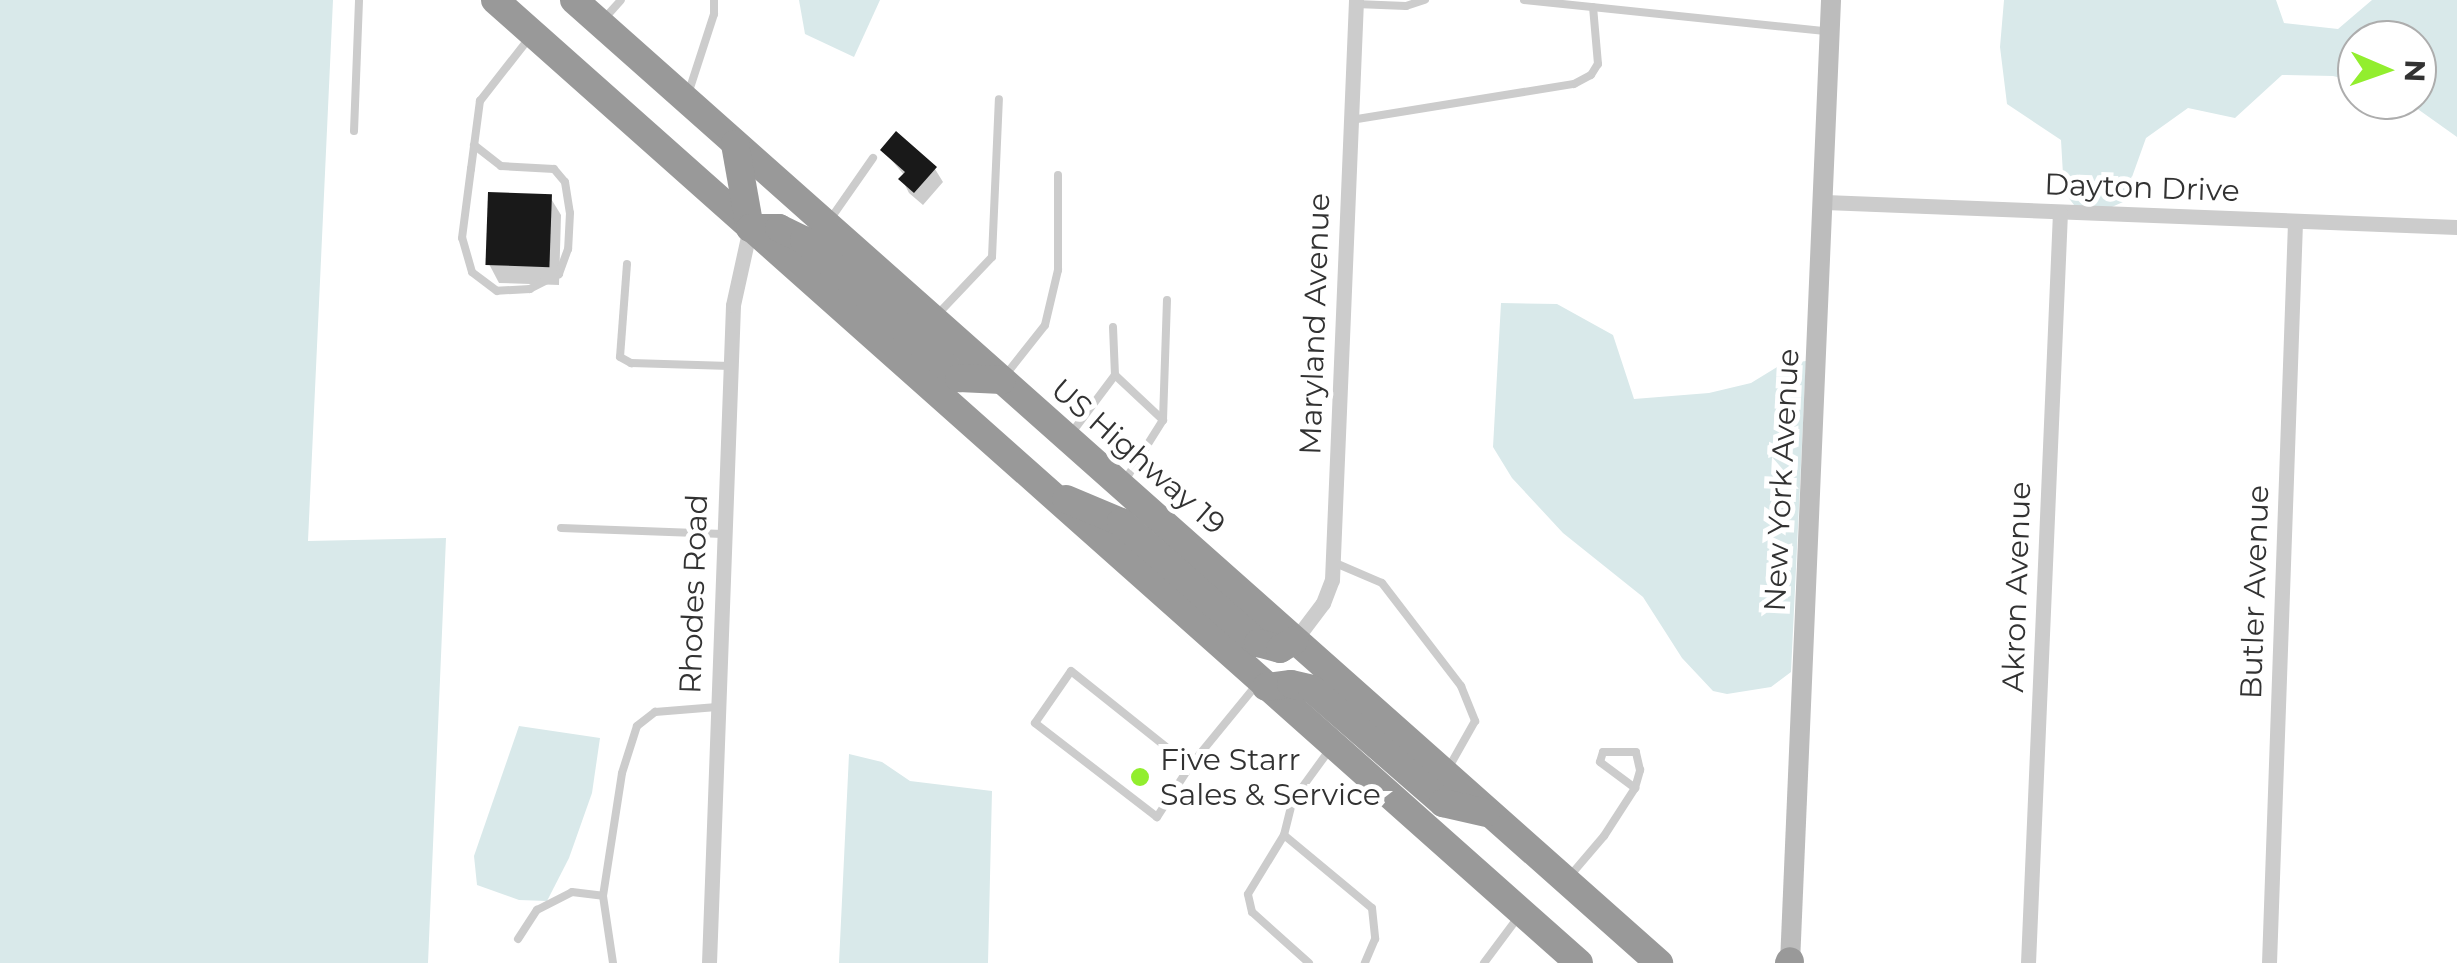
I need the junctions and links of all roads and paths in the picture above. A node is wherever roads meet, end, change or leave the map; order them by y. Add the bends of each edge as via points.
1 (359, 0) edge
2 (495, 0) edge
3 (574, 0) edge
4 (621, 0) edge
5 (714, 0) edge
6 (1424, 0) edge
7 (1524, 0) edge
8 (1831, 0) edge
9 (1356, 2) edge
10 (1593, 7) junction
11 (599, 23) junction
12 (1830, 32) junction
13 (533, 34) junction
14 (999, 99) dead end
15 (686, 100) junction
16 (1351, 120) junction
17 (354, 131) dead end
18 (735, 144) junction
19 (474, 145) junction
20 (873, 158) dead end
21 (1058, 175) dead end
22 (1825, 202) junction
23 (2060, 213) junction
24 (2296, 222) junction
25 (826, 225) junction
26 (2457, 227) edge
27 (750, 228) junction
28 (627, 264) dead end
29 (1166, 300) dead end
30 (933, 320) junction
31 (1114, 327) dead end
32 (730, 366) junction
33 (1115, 375) junction
34 (1002, 380) junction
35 (1163, 420) junction
36 (1068, 438) junction
37 (1121, 486) junction
38 (1046, 491) junction
39 (561, 528) dead end
40 (723, 534) junction
41 (1333, 562) junction
42 (1296, 640) junction
43 (1263, 684) junction
44 (717, 707) junction
45 (1333, 745) junction
46 (1190, 766) junction
47 (1446, 774) junction
48 (1635, 788) junction
49 (1492, 815) junction
50 (1284, 835) junction
51 (1566, 881) junction
52 (603, 896) junction
53 (1522, 913) junction
54 (518, 939) dead end
55 (1578, 962) edge
56 (1790, 962) edge
57 (613, 963) edge
58 (708, 963) edge
59 (1309, 963) edge
60 (1365, 963) edge
61 (1484, 963) edge
62 (1659, 963) edge
63 (2028, 963) edge
64 (2268, 963) edge

1 - 17 lane
2 - 13 highway
3 - 11 highway, US Highway 19
4 - 11 lane
5 - 15 lane
6 - 9 lane via 1406,6
7 - 10 lane
8 - 12 street, New York Avenue
9 - 16 street, Maryland Avenue
10 - 12 lane
10 - 16 lane via 1598,64 1574,84
11 - 15 highway, US Highway 19
12 - 22 street, New York Avenue
13 - 19 lane via 480,101
13 - 27 highway
14 - 30 lane via 992,256
15 - 18 highway, US Highway 19
16 - 41 street, Maryland Avenue
18 - 25 highway, US Highway 19
18 - 27 highway
19 - 19 lane via 462,238 472,272 497,291 530,289 559,274 568,248 564,182 554,169 501,166
20 - 25 lane
21 - 34 lane via 1058,270 1045,325
22 - 23 street, Dayton Drive
22 - 56 street, New York Avenue
23 - 24 street, Dayton Drive
23 - 63 street, Akron Avenue
24 - 26 street, Dayton Drive
24 - 64 street, Butler Avenue
25 - 30 highway, US Highway 19
27 - 32 street, Rhodes Road via 733,305
27 - 34 highway via 779,228 804,240 959,378
27 - 38 highway
28 - 32 lane via 620,356
29 - 35 lane
30 - 34 highway, US Highway 19
31 - 33 lane
32 - 40 street, Rhodes Road
33 - 35 lane
33 - 36 lane
34 - 36 highway, US Highway 19
35 - 37 lane
36 - 37 highway, US Highway 19
37 - 42 highway, US Highway 19
38 - 42 highway via 1121,522 1258,643 1280,648
38 - 43 highway
39 - 40 lane
40 - 44 street, Rhodes Road
41 - 42 street, Maryland Avenue via 1323,603
41 - 47 lane via 1382,583 1461,686 1475,721
42 - 47 highway, US Highway 19
43 - 45 highway
43 - 46 lane
43 - 49 highway via 1312,689 1442,803
44 - 52 lane via 655,712 637,726 622,773
44 - 58 street, Rhodes Road
45 - 50 lane via 1294,800
45 - 53 highway
46 - 46 lane via 1071,671 1035,724 1157,818
47 - 49 highway, US Highway 19
48 - 48 lane via 1641,758 1636,752 1603,752 1600,762
48 - 51 lane
49 - 51 highway, US Highway 19
50 - 59 lane via 1248,894 1252,912
50 - 60 lane via 1372,908 1376,939
51 - 62 highway, US Highway 19
52 - 54 lane via 572,892 537,910
52 - 57 lane
53 - 55 highway
53 - 61 lane

